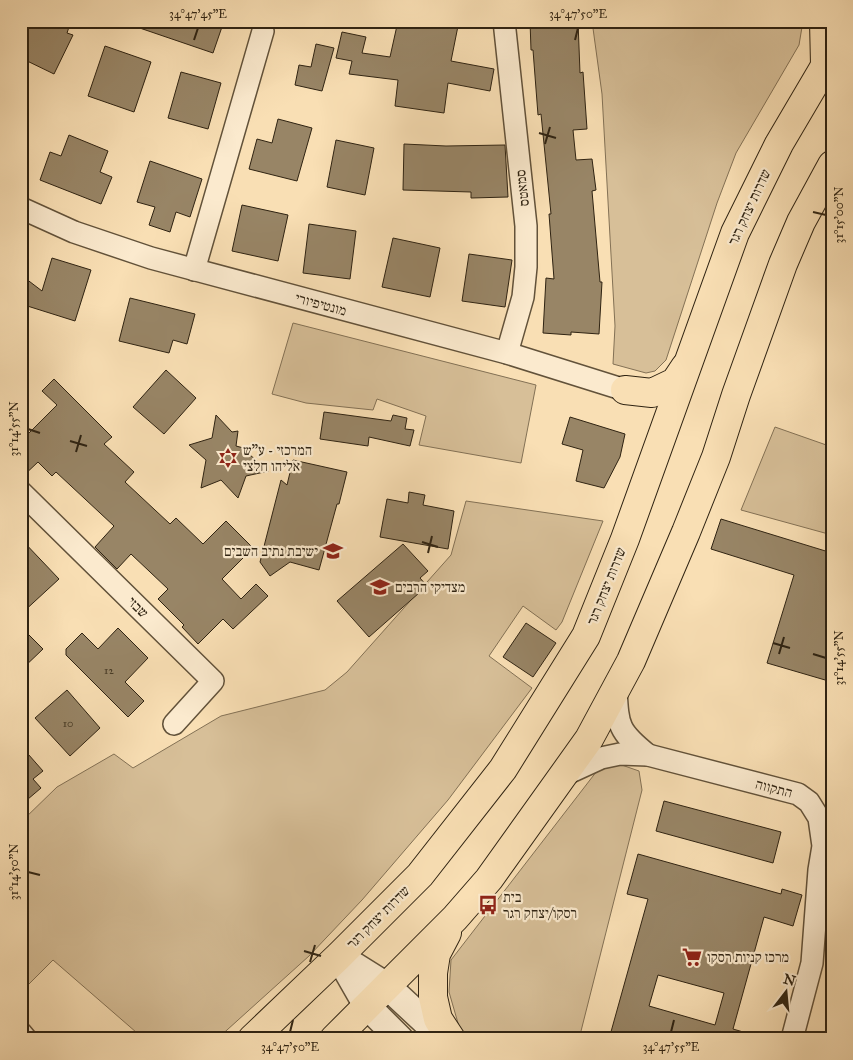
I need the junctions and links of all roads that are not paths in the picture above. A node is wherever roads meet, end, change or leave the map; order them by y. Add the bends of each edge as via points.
1 (504, 21) edge
2 (824, 21) edge
3 (263, 31) dead end
4 (828, 59) edge
5 (832, 164) edge
6 (21, 208) edge
7 (194, 270) junction
8 (507, 353) junction
9 (689, 361) junction
10 (625, 390) junction
11 (664, 432) junction
12 (21, 492) edge
13 (616, 689) junction
14 (174, 724) dead end
15 (648, 755) junction
16 (563, 776) junction
17 (455, 918) junction
18 (339, 956) junction
19 (387, 986) junction
20 (367, 1006) junction
21 (21, 1032) edge
22 (26, 1039) edge
23 (252, 1039) edge
24 (334, 1039) edge
25 (400, 1039) edge
26 (444, 1039) edge
27 (451, 1039) edge
28 (792, 1039) edge

1 - 8 street, סמאטס via 526,226 523,297
2 - 4 main road
3 - 7 street
4 - 9 main road, שדרות יצחק רגר via 779,144 735,233
5 - 13 main road via 783,264 716,457 635,653
6 - 7 street, מונטיפיורי via 74,232
7 - 8 street, מונטיפיורי
8 - 10 street, מונטיפיורי
9 - 10 main road via 675,382 652,393
9 - 11 main road, שדרות יצחק רגר
10 - 11 main road via 653,409
11 - 18 main road, שדרות יצחק רגר via 586,636 504,769 420,875
12 - 14 street, שבזי via 213,681
13 - 15 street, התקווה via 620,728
13 - 16 main road via 589,739
15 - 16 street, התקווה via 620,754 601,758
15 - 28 street, התקווה via 798,794 809,802 819,818 823,846 812,963
16 - 17 main road via 489,879
17 - 19 main road
17 - 27 main road via 436,954 433,973 433,998 438,1020
18 - 19 street
18 - 20 street
18 - 23 main road, שדרות יצחק רגר
19 - 20 main road
19 - 26 street
20 - 24 main road
20 - 25 street
21 - 22 street

